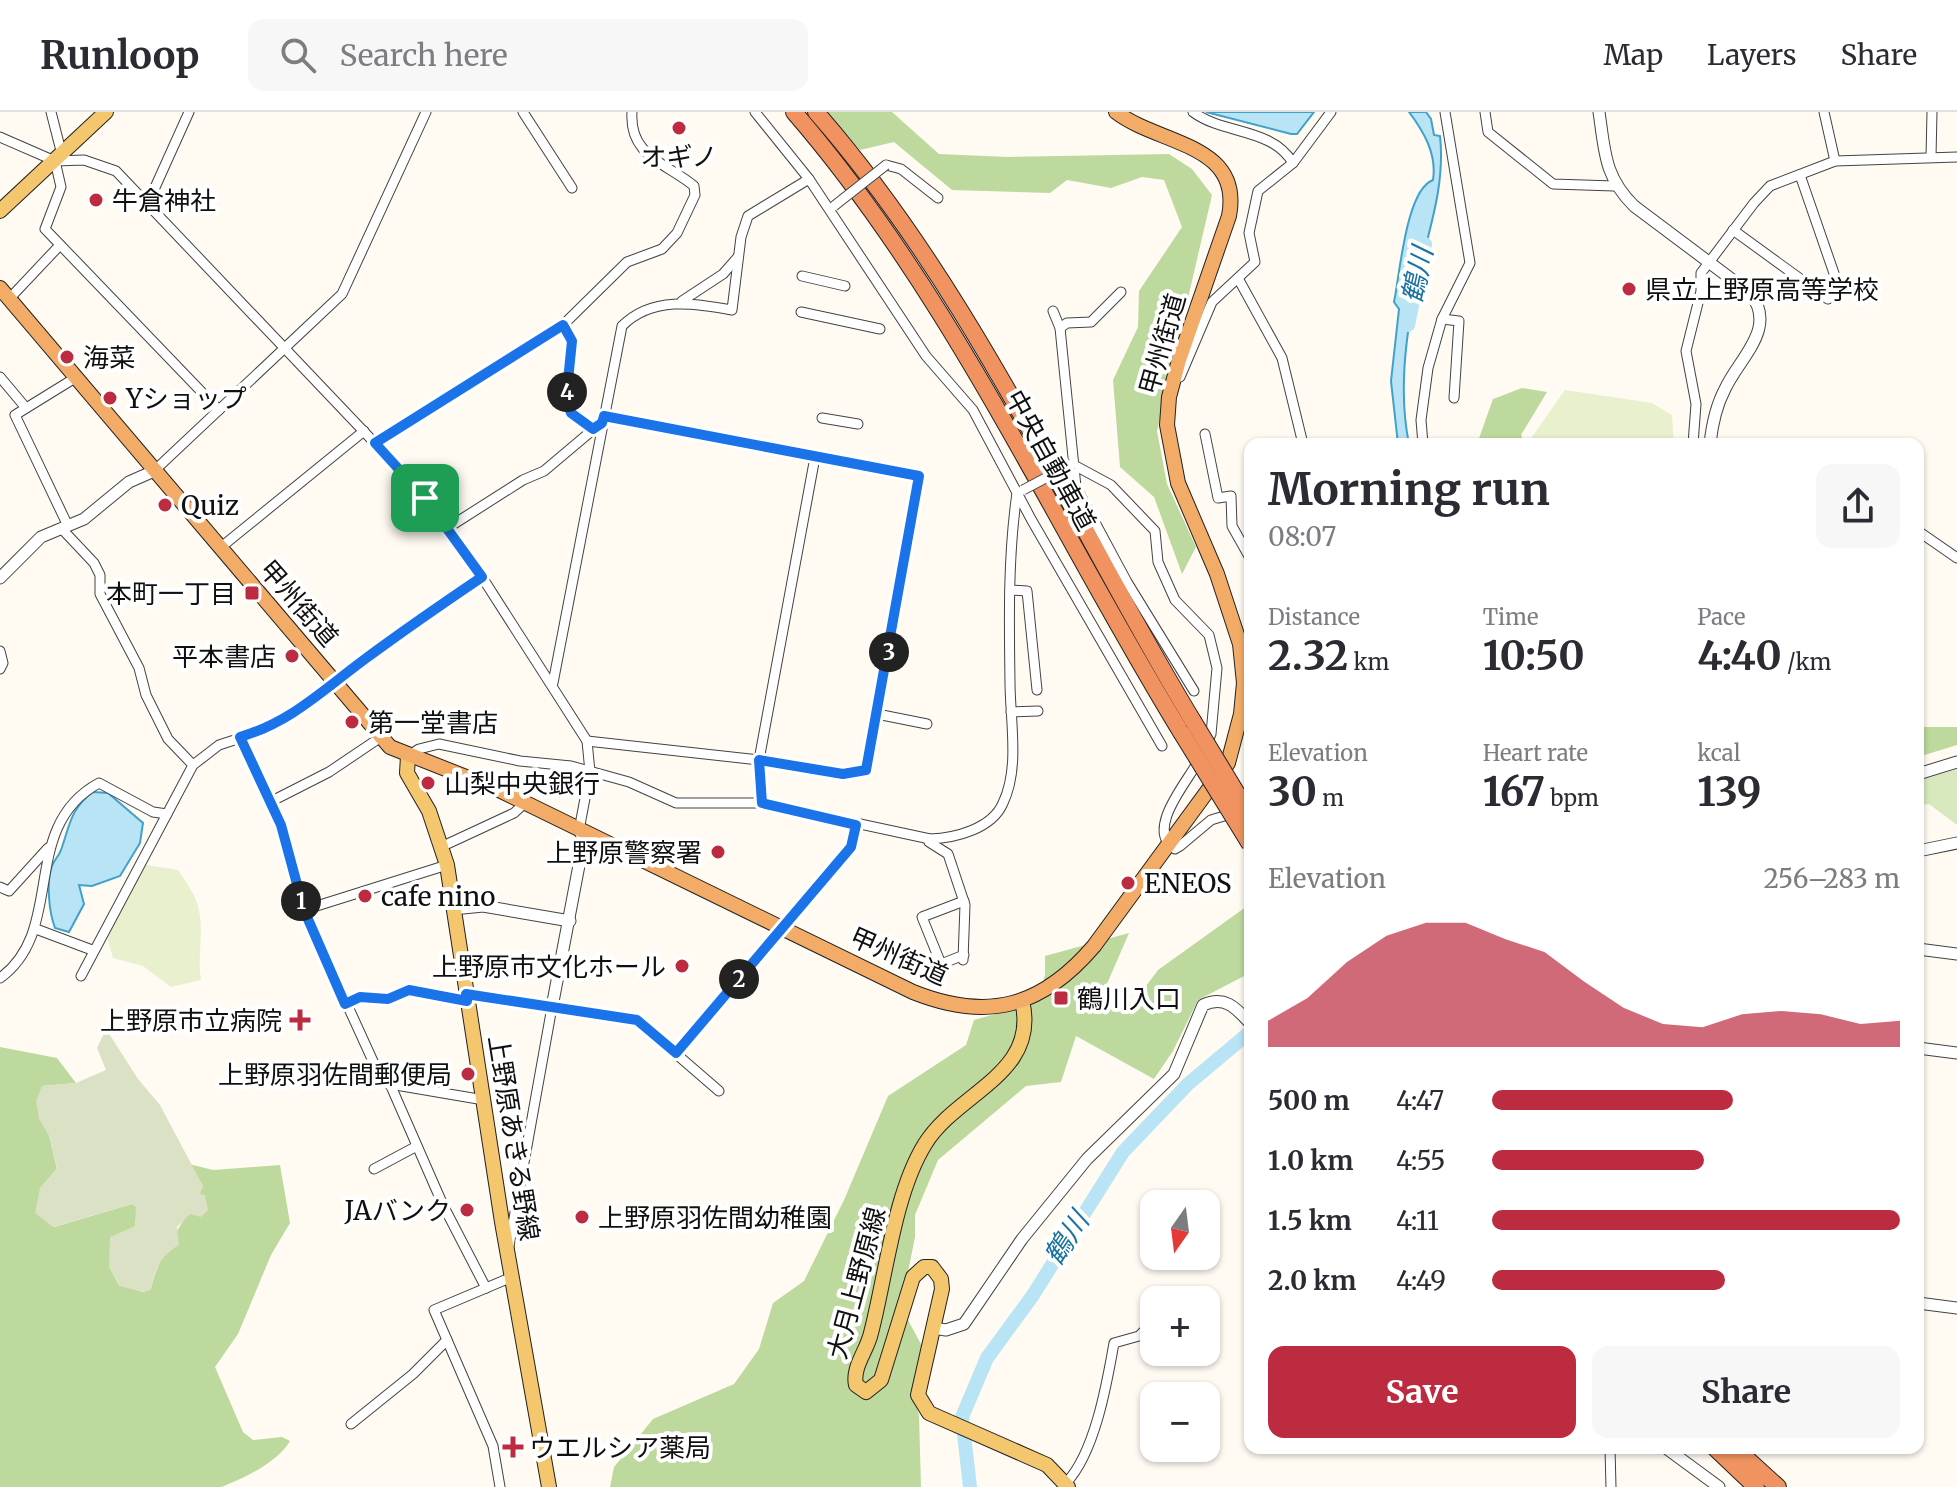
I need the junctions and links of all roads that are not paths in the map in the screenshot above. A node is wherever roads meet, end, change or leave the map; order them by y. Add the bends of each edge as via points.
1 (51, 112) edge
2 (106, 112) edge
3 (189, 112) edge
4 (426, 112) edge
5 (523, 112) edge
6 (632, 112) edge
7 (755, 112) edge
8 (794, 112) edge
9 (816, 112) edge
10 (1116, 112) edge
11 (1193, 112) edge
12 (1331, 112) edge
13 (1445, 112) edge
14 (1485, 112) edge
15 (1599, 112) edge
16 (1824, 112) edge
17 (1932, 112) edge
18 (0, 137) edge
19 (1931, 157) junction
20 (1957, 157) edge
21 (58, 158) junction
22 (1835, 161) junction
23 (1293, 163) junction
24 (1800, 175) junction
25 (809, 179) junction
26 (1614, 186) junction
27 (572, 188) dead end
28 (938, 198) dead end
29 (148, 203) junction
30 (832, 208) junction
31 (0, 211) edge
32 (1733, 230) junction
33 (60, 245) junction
34 (738, 257) junction
35 (1707, 262) junction
36 (802, 276) dead end
37 (1239, 280) junction
38 (845, 286) dead end
39 (1121, 292) dead end
40 (5, 293) edge
41 (682, 301) junction
42 (1053, 311) dead end
43 (801, 312) dead end
44 (1442, 319) junction
45 (563, 325) junction
46 (1060, 328) junction
47 (880, 329) dead end
48 (285, 348) junction
49 (0, 377) edge
50 (75, 378) junction
51 (1172, 386) junction
52 (1454, 398) dead end
53 (26, 408) junction
54 (219, 410) junction
55 (822, 418) dead end
56 (600, 423) junction
57 (858, 424) dead end
58 (364, 431) junction
59 (1205, 434) dead end
60 (1302, 438) edge
61 (1422, 438) edge
62 (1693, 438) edge
63 (1711, 438) edge
64 (375, 443) junction
65 (815, 457) junction
66 (1072, 464) junction
67 (154, 471) junction
68 (1020, 491) junction
69 (64, 527) junction
70 (446, 529) junction
71 (1924, 535) edge
72 (1244, 547) edge
73 (220, 548) junction
74 (1957, 558) edge
75 (482, 577) junction
76 (0, 578) edge
77 (1010, 590) junction
78 (0, 651) edge
79 (0, 669) edge
80 (553, 679) junction
81 (337, 683) junction
82 (1037, 690) dead end
83 (1194, 691) dead end
84 (1038, 711) dead end
85 (1011, 712) junction
86 (877, 714) junction
87 (927, 724) dead end
88 (1187, 726) junction
89 (240, 737) junction
90 (381, 737) junction
91 (587, 741) junction
92 (1162, 746) dead end
93 (408, 756) junction
94 (759, 760) junction
95 (1957, 762) edge
96 (193, 765) junction
97 (1924, 772) edge
98 (593, 773) junction
99 (270, 802) junction
100 (525, 803) junction
101 (762, 803) junction
102 (1244, 804) edge
103 (1244, 813) edge
104 (167, 814) junction
105 (856, 825) junction
106 (579, 830) junction
107 (1244, 833) edge
108 (930, 839) junction
109 (1957, 843) edge
110 (50, 845) junction
111 (1169, 845) junction
112 (443, 846) junction
113 (1924, 850) edge
114 (447, 865) junction
115 (0, 887) edge
116 (964, 901) junction
117 (453, 909) junction
118 (304, 910) junction
119 (570, 921) junction
120 (36, 929) junction
121 (92, 950) junction
122 (1924, 950) edge
123 (1957, 954) edge
124 (81, 976) dead end
125 (0, 978) edge
126 (467, 997) junction
127 (1022, 1001) junction
128 (345, 1004) junction
129 (552, 1007) junction
130 (1244, 1016) edge
131 (1924, 1049) edge
132 (676, 1053) junction
133 (1957, 1053) edge
134 (390, 1084) junction
135 (719, 1091) dead end
136 (484, 1100) junction
137 (417, 1146) junction
138 (374, 1169) dead end
139 (508, 1250) junction
140 (512, 1277) junction
141 (486, 1288) junction
142 (1924, 1304) edge
143 (1957, 1308) edge
144 (933, 1328) junction
145 (1140, 1335) edge
146 (447, 1340) junction
147 (351, 1424) dead end
148 (1610, 1454) edge
149 (1674, 1454) edge
150 (1721, 1454) edge
151 (1742, 1454) edge
152 (1067, 1485) edge
153 (500, 1487) edge
154 (549, 1487) edge
155 (1611, 1487) edge
156 (1719, 1487) edge
157 (1756, 1487) edge
158 (1778, 1487) edge

1 - 21 street
2 - 21 main road
3 - 29 street
4 - 48 street via 342,294
5 - 27 street
6 - 45 street via 642,151 683,176 695,195 677,233 662,249 627,262
7 - 25 street
8 - 88 highway, 中央自動車道 via 867,204 928,295
9 - 88 highway, 中央自動車道 via 914,241 961,315
10 - 51 highway, 甲州街道 via 1142,130 1212,159 1231,188 1229,216
11 - 23 street via 1215,125 1267,139
12 - 23 street
13 - 44 street via 1470,263
14 - 26 street via 1488,132 1553,184
15 - 26 street
16 - 22 street
17 - 19 street
18 - 21 street
19 - 20 street
19 - 22 street
21 - 29 street via 116,171
21 - 31 main road
21 - 33 street via 61,187 45,229
22 - 24 street
23 - 37 street via 1258,191 1249,233 1257,258
24 - 32 street via 1770,186
24 - 32 street via 1837,282 1828,299
25 - 30 street
25 - 34 street via 748,216
26 - 35 street
28 - 30 street, bridge via 901,169 886,165
29 - 48 street
30 - 68 street via 926,356 973,410
32 - 35 street
33 - 40 street
33 - 54 street
34 - 41 street via 723,274
34 - 41 street via 732,310
35 - 62 street via 1686,351 1696,404
35 - 63 street via 1750,293 1761,315 1758,335 1718,403
36 - 38 street
37 - 51 street via 1212,302
37 - 60 street via 1282,358
39 - 46 street via 1091,322
40 - 50 highway, 甲州街道
41 - 56 street via 633,315 622,326
42 - 46 street
43 - 47 street
44 - 52 street via 1459,321
44 - 61 street via 1428,368
45 - 56 street via 572,341 566,400 571,413
45 - 64 street
46 - 66 street
48 - 54 street
48 - 58 street
49 - 53 street
50 - 53 street
50 - 67 highway, 甲州街道
51 - 111 highway, 甲州街道 via 1167,410 1178,483 1235,624 1244,683 1228,763
53 - 69 street via 15,415
54 - 67 street
55 - 57 street
56 - 65 street
56 - 70 street via 544,471
56 - 80 street
58 - 64 street
58 - 73 street
59 - 72 street via 1218,498 1231,496 1232,526
64 - 70 street
65 - 86 street via 919,476
65 - 94 street
66 - 68 street, bridge
66 - 83 street via 1076,487 1127,582
66 - 111 street via 1111,485 1155,531 1158,562 1175,600 1215,648 1211,734 1166,816 1163,832
67 - 69 street
67 - 73 highway, 甲州街道
68 - 77 street via 1011,535
68 - 92 street
69 - 76 street via 41,537
69 - 96 street via 100,575 100,594 168,739
70 - 75 street
71 - 74 street
73 - 81 highway, 甲州街道
75 - 80 street
75 - 81 street
77 - 82 street via 1027,591
77 - 85 street
78 - 79 street
80 - 91 street
81 - 89 street via 284,720
81 - 90 highway, 甲州街道
84 - 85 street
85 - 108 street via 1012,755 1003,804 986,822
86 - 87 street
86 - 94 street via 866,770 858,774
88 - 102 highway, 中央自動車道, bridge
88 - 107 highway, 中央自動車道, bridge
89 - 96 street via 212,749
89 - 99 street
90 - 93 highway, 甲州街道
90 - 99 street
91 - 94 street
91 - 98 street
93 - 98 street via 439,744
93 - 100 highway, 甲州街道
93 - 112 main road, 上野原あきる野線 via 407,773
94 - 101 street
95 - 97 street
96 - 104 street
98 - 101 street via 676,803
98 - 106 street
99 - 118 street
100 - 106 highway, 甲州街道
100 - 112 street
101 - 105 street
103 - 111 street via 1211,820 1175,849
104 - 110 street via 99,783 68,807
104 - 121 street
105 - 108 street
105 - 132 street, bridge via 851,847
106 - 119 street via 584,839
106 - 127 highway, 甲州街道 via 933,1000 971,1008
108 - 116 street via 948,854
109 - 113 street
110 - 115 street via 17,885 9,891
110 - 120 street
111 - 127 highway, 甲州街道 via 1073,971
112 - 114 main road, 上野原あきる野線
114 - 117 main road, 上野原あきる野線
114 - 118 street
116 - 116 street via 963,958 941,964 922,917
117 - 119 street via 495,907
117 - 126 main road, 上野原あきる野線
118 - 128 street
119 - 129 street
120 - 121 street
120 - 125 street
121 - 124 street
122 - 123 street
126 - 128 street via 409,990 388,999 360,997
126 - 129 street
126 - 136 main road, 上野原あきる野線
127 - 144 main road, 大月上野原線 via 1024,1034 1013,1062 945,1119 921,1150 870,1338 854,1377 856,1385 866,1392 881,1380 913,1277 924,1267 937,1270 941,1279
128 - 134 street via 382,1081
129 - 132 street via 637,1020
129 - 139 street
130 - 144 street via 1222,1000 1203,1005 1174,1074 1087,1159 1022,1239 964,1324
131 - 133 street
132 - 135 street
134 - 136 street
134 - 137 street
136 - 139 main road, 上野原あきる野線
137 - 138 street
137 - 141 street
139 - 140 main road, 上野原あきる野線
140 - 141 street
140 - 154 main road, 上野原あきる野線
141 - 146 street via 434,1310
142 - 143 street
144 - 152 main road, 大月上野原線 via 918,1395 929,1413 1047,1465
145 - 152 street via 1114,1343 1100,1414
146 - 147 street
146 - 153 street via 493,1446
148 - 155 street
149 - 156 street
150 - 157 highway
151 - 158 highway

